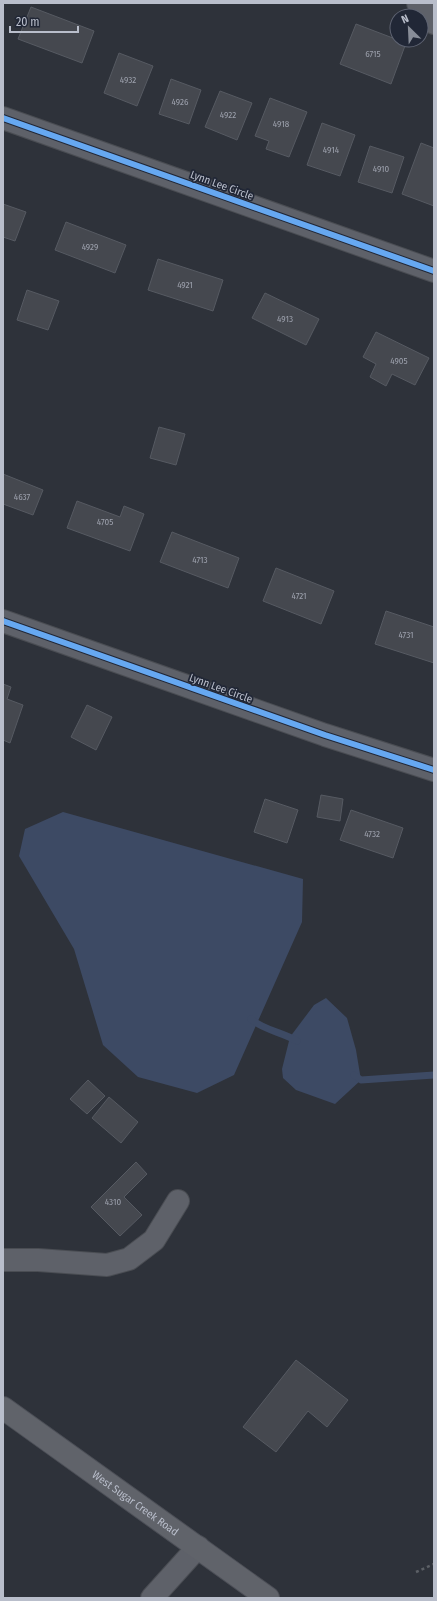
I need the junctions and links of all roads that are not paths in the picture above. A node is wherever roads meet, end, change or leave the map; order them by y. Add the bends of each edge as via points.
1 (418, 3) edge
2 (434, 23) edge
3 (3, 118) edge
4 (434, 271) edge
5 (3, 621) edge
6 (434, 770) edge
7 (178, 1200) dead end
8 (3, 1260) edge
9 (3, 1408) edge
10 (198, 1547) junction
11 (152, 1598) edge
12 (268, 1598) edge

1 - 2 street
3 - 4 street, Lynn Lee Circle
5 - 6 street, Lynn Lee Circle via 325,735
7 - 8 street via 154,1240 129,1259 107,1265
9 - 10 main road, West Sugar Creek Road
10 - 11 street
10 - 12 main road, West Sugar Creek Road

